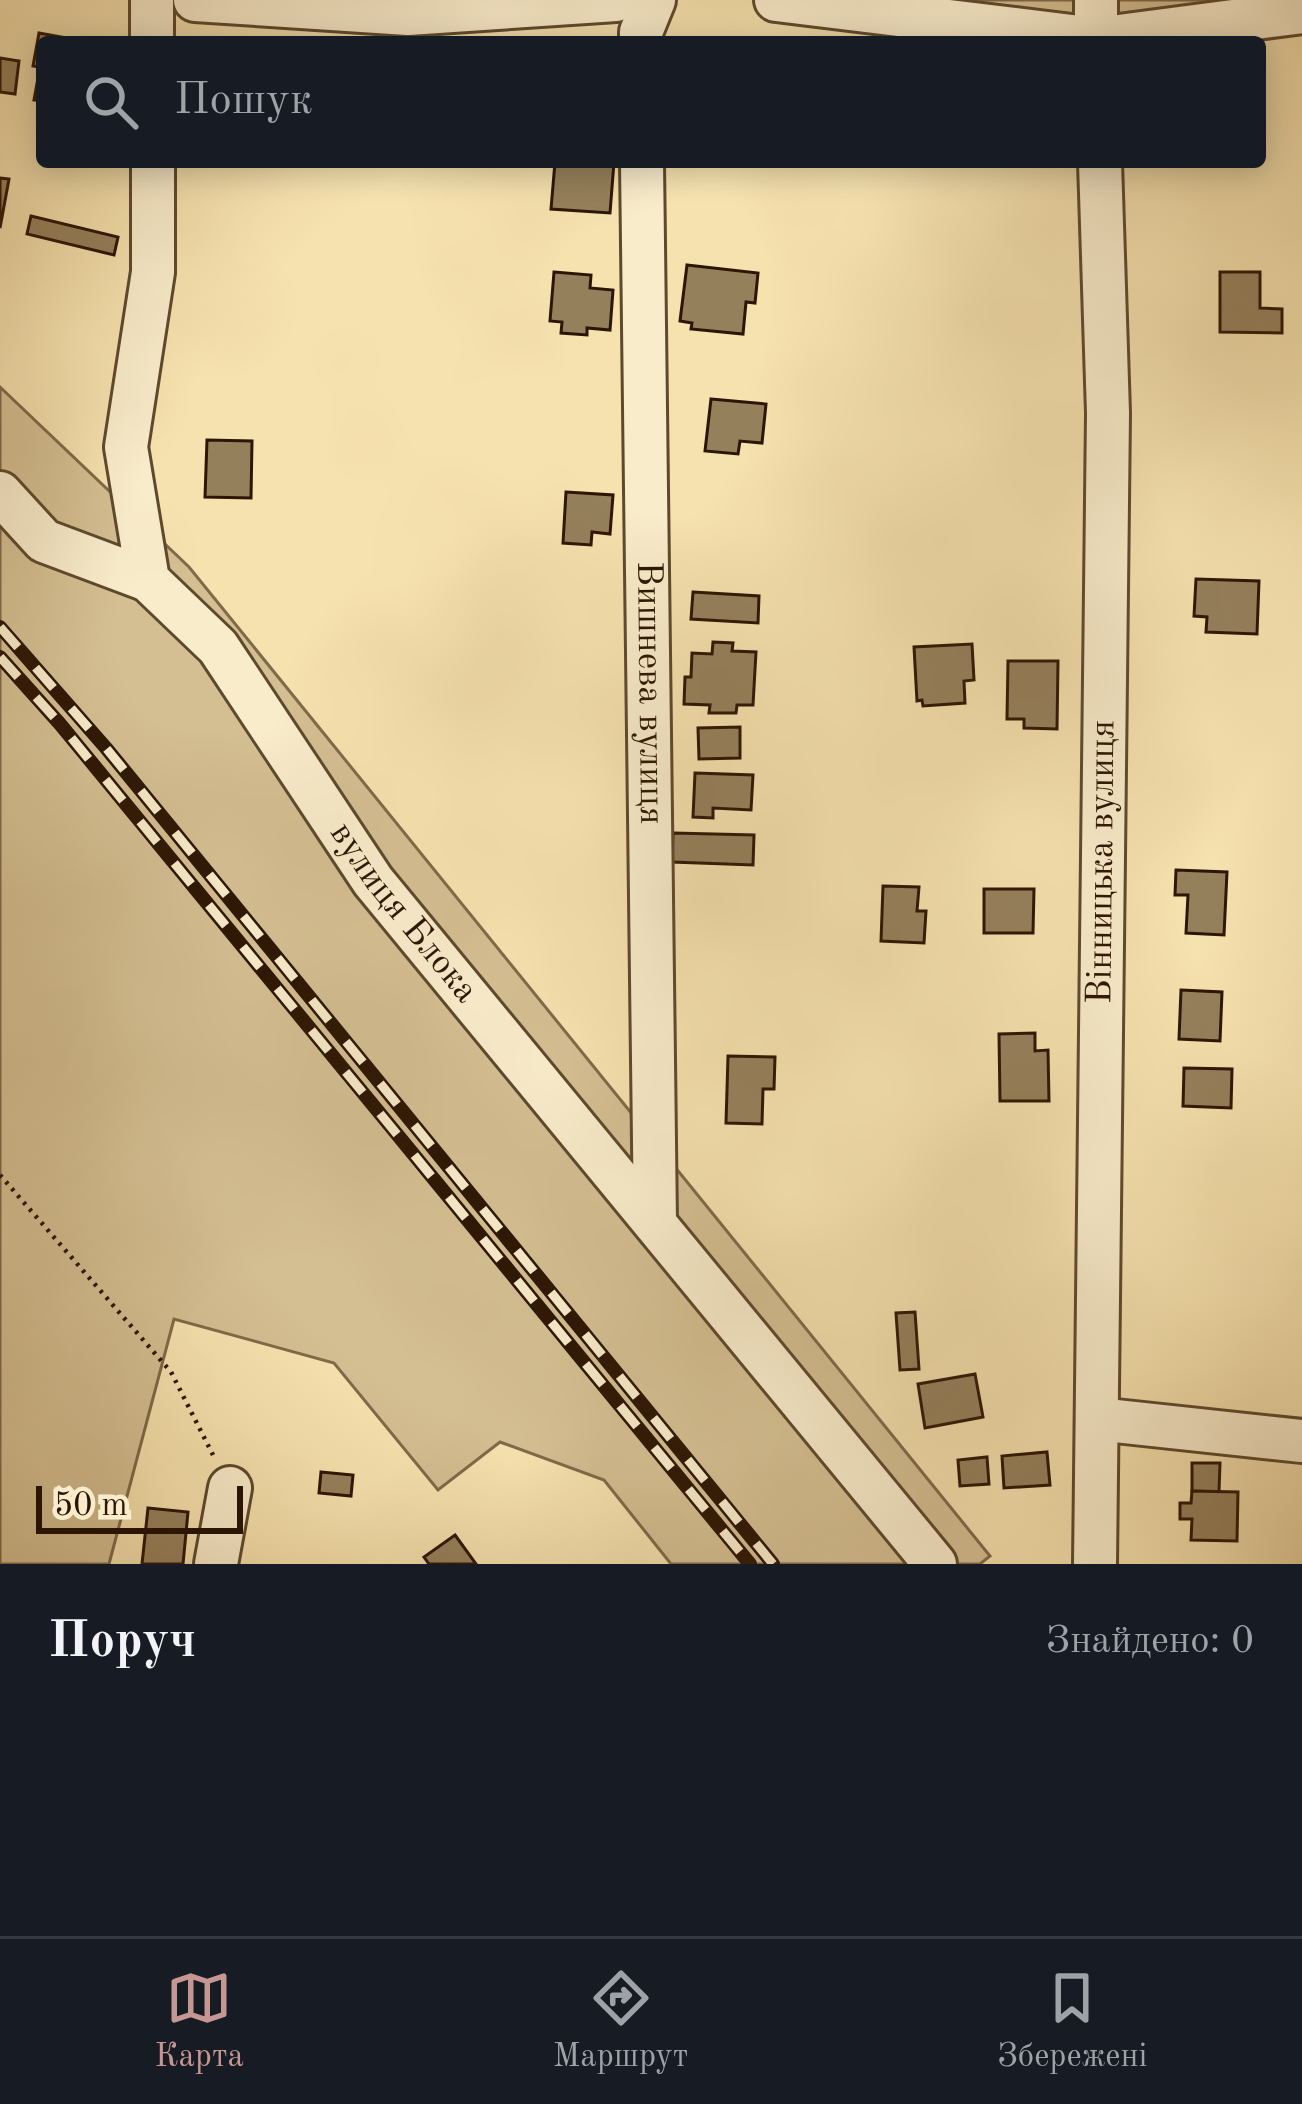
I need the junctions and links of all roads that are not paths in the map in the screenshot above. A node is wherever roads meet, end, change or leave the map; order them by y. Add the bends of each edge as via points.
1 (152, 0) edge
2 (195, 0) edge
3 (616, 0) edge
4 (654, 0) edge
5 (776, 0) edge
6 (1302, 12) edge
7 (1096, 27) edge
8 (152, 36) edge
9 (641, 36) edge
10 (153, 168) edge
11 (642, 168) edge
12 (1100, 168) edge
13 (0, 493) edge
14 (148, 580) junction
15 (655, 1223) junction
16 (1097, 1419) junction
17 (1302, 1442) edge
18 (230, 1487) road end
19 (216, 1564) edge
20 (934, 1564) edge
21 (1095, 1564) edge

1 - 8 street
2 - 3 street via 408,14
4 - 9 street
5 - 7 street
6 - 7 street
10 - 14 street via 153,272 126,447
11 - 15 street, Вишнева вулиця
12 - 16 street, Вінницька вулиця via 1108,461
13 - 14 street via 44,541
14 - 15 street, вулиця Блока via 218,647 373,881
15 - 20 street, вулиця Блока
16 - 17 street
16 - 21 street, Вінницька вулиця
18 - 19 street

